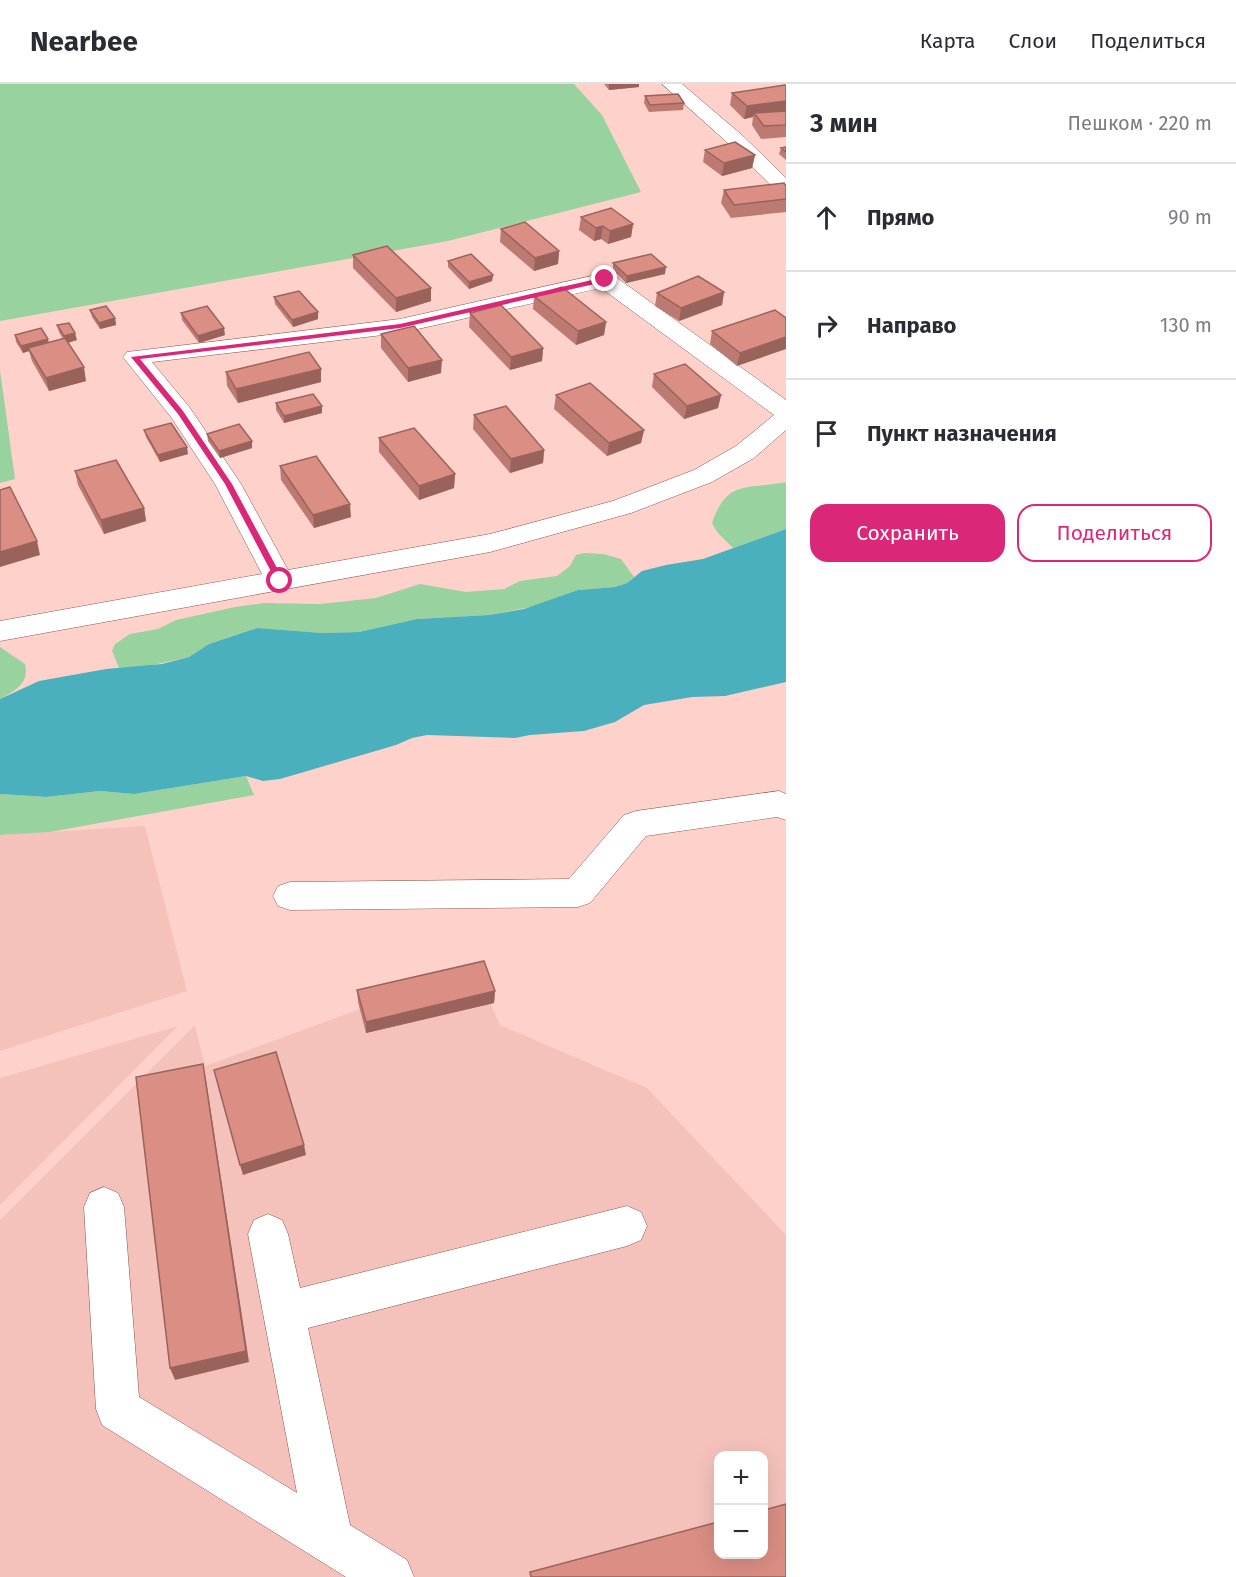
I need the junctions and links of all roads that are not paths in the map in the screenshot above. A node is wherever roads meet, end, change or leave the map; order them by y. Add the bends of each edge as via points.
1 (671, 84) edge
2 (786, 189) edge
3 (786, 414) edge
4 (280, 581) junction
5 (0, 631) edge
6 (786, 807) edge
7 (290, 896) dead end
8 (104, 1207) dead end
9 (627, 1226) dead end
10 (268, 1234) dead end
11 (284, 1313) junction
12 (329, 1539) junction
13 (390, 1577) edge

1 - 2 street
3 - 4 street via 745,452 703,476 622,507 490,543
3 - 4 street via 605,279 400,326 135,357 181,413 228,484
4 - 5 street
6 - 7 street via 779,804 636,824 578,893
8 - 12 street via 118,1409
9 - 11 street
10 - 11 street
11 - 12 street
12 - 13 street

